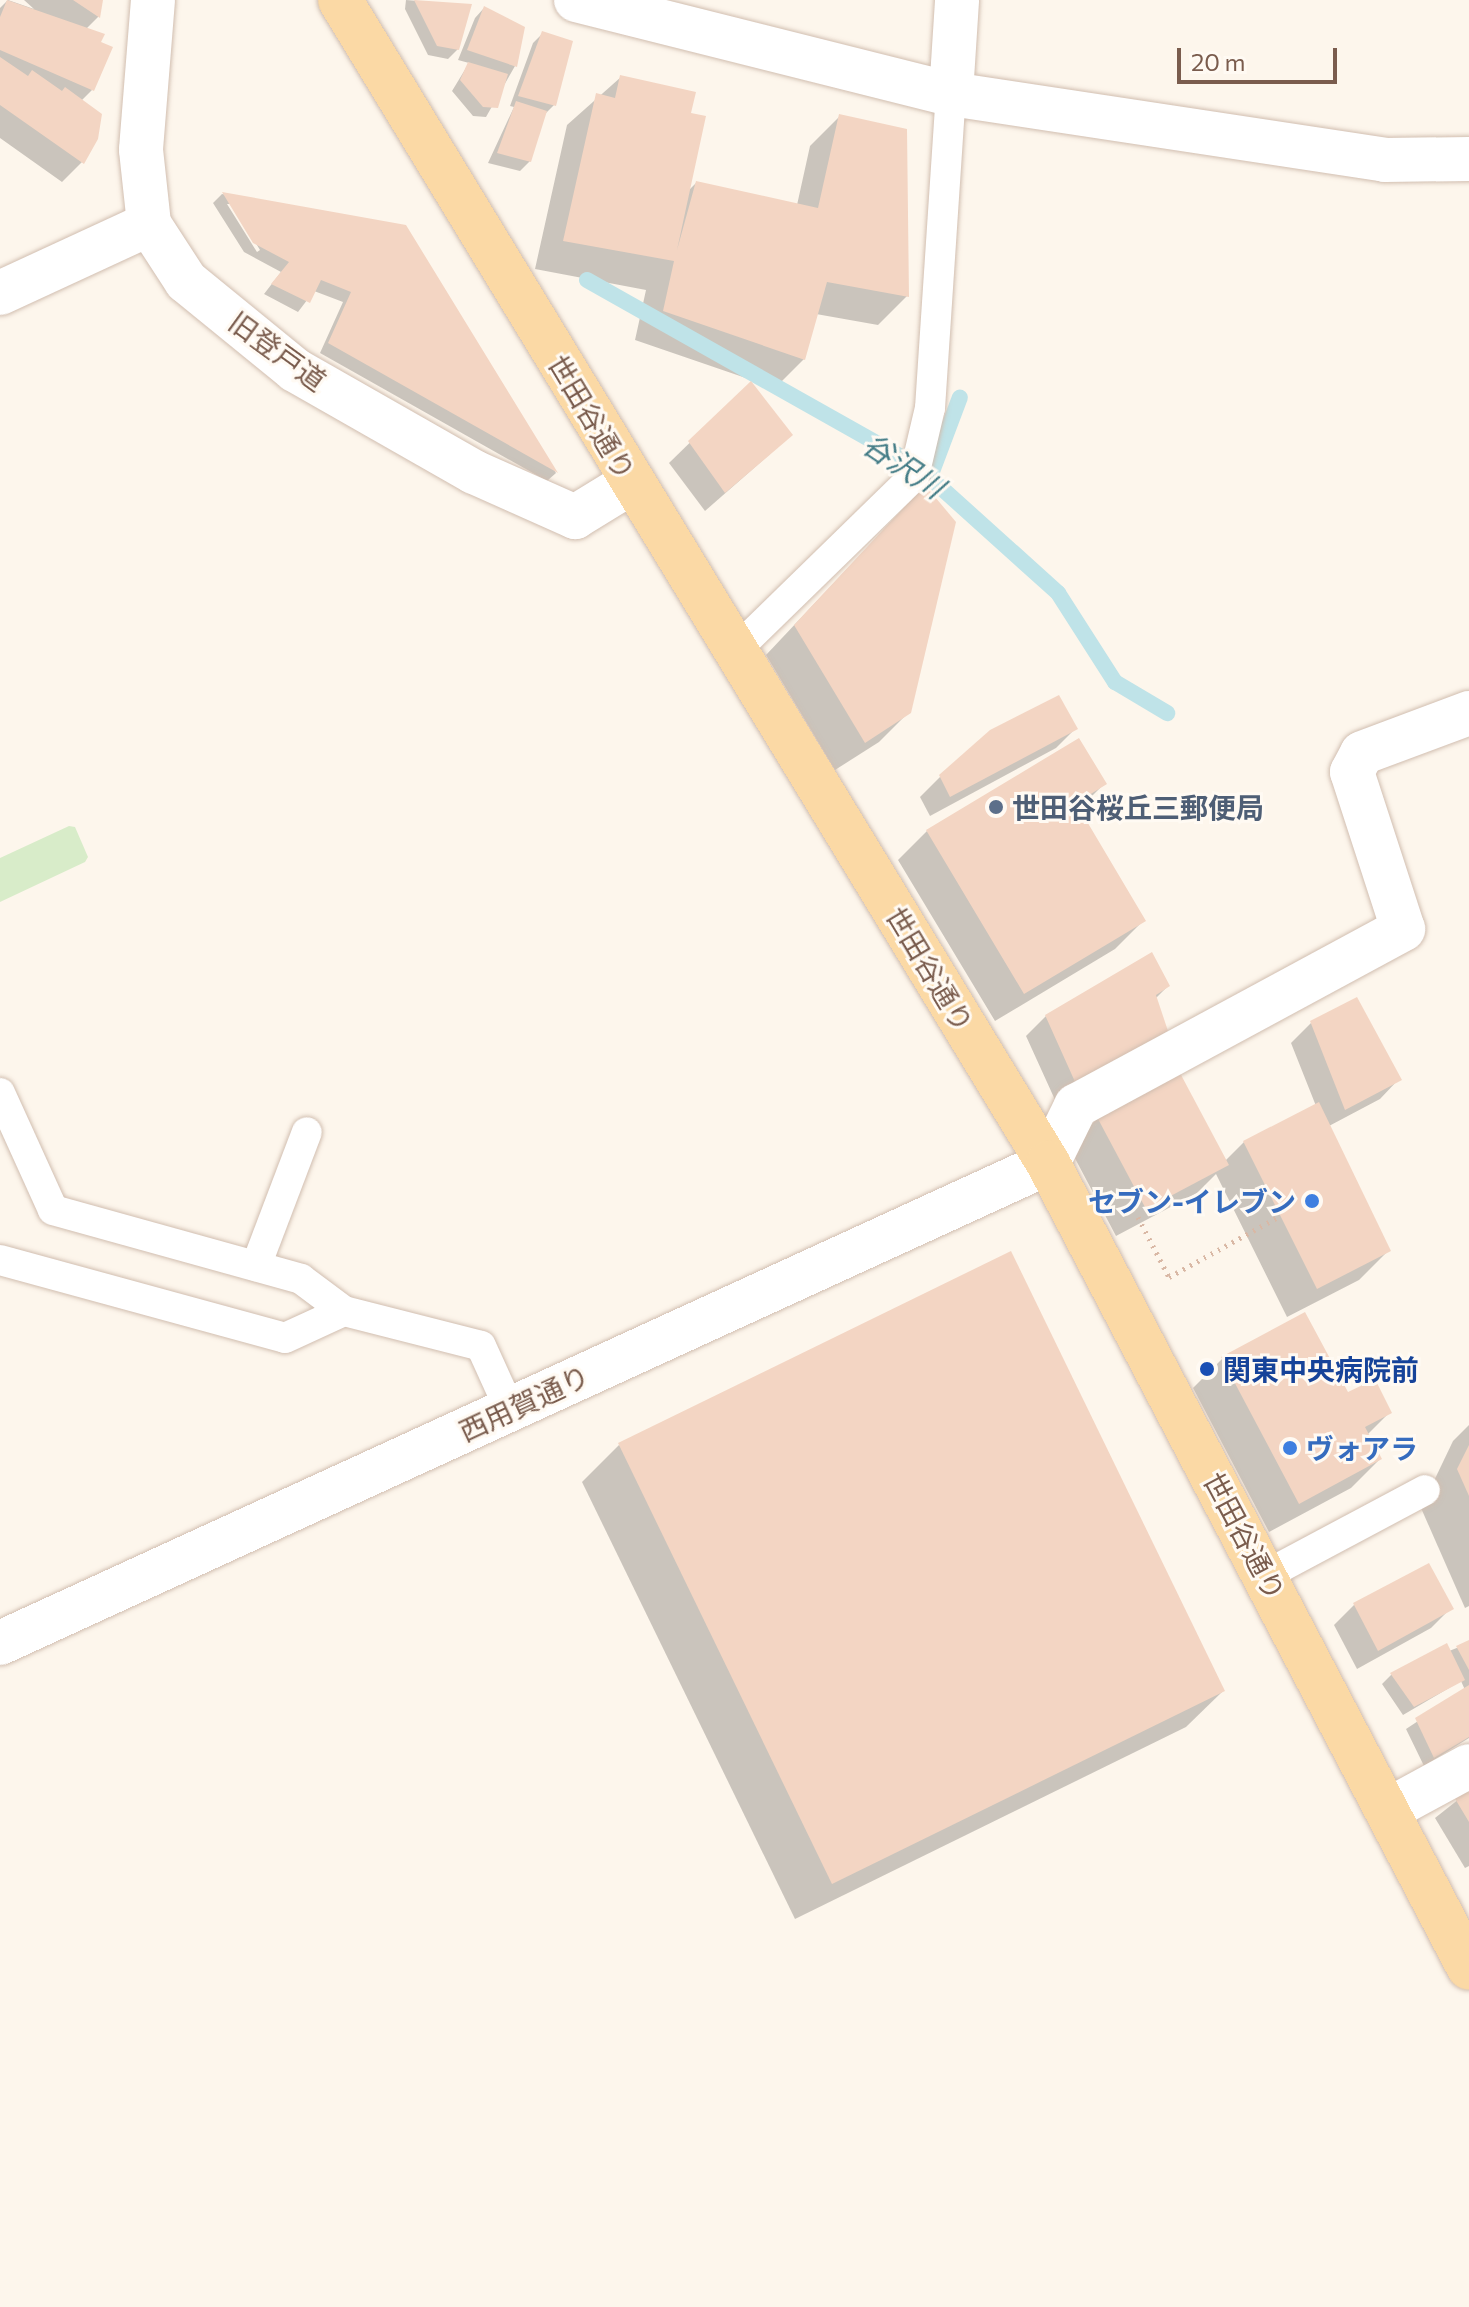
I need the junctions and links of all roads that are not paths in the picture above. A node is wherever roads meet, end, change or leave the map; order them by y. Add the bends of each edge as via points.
1 (153, 0) edge
2 (340, 0) edge
3 (576, 0) edge
4 (957, 0) edge
5 (951, 94) junction
6 (1469, 159) edge
7 (149, 224) junction
8 (0, 293) edge
9 (632, 482) junction
10 (738, 648) junction
11 (1469, 713) edge
12 (0, 1093) edge
13 (307, 1132) dead end
14 (1048, 1163) junction
15 (0, 1260) edge
16 (256, 1266) junction
17 (344, 1311) junction
18 (510, 1410) junction
19 (1425, 1490) dead end
20 (1266, 1575) junction
21 (0, 1643) edge
22 (1469, 1766) edge
23 (1388, 1810) junction
24 (1469, 1968) edge

1 - 7 street, 旧登戸道 via 141,150
2 - 9 main road, 世田谷通り
3 - 5 street
4 - 5 street
5 - 6 street via 1385,160
5 - 10 lane via 930,408 914,476
7 - 8 street
7 - 9 street, 旧登戸道 via 186,281 295,370 474,472 575,517
9 - 10 main road, 世田谷通り
10 - 14 main road, 世田谷通り
11 - 14 street via 1362,753 1352,772 1403,929 1076,1106
12 - 16 lane via 53,1210
13 - 16 lane
14 - 18 street, 西用賀通り
14 - 20 main road, 世田谷通り
15 - 17 lane via 285,1338
16 - 17 lane via 301,1279
17 - 18 lane via 481,1346
18 - 21 street, 西用賀通り
19 - 20 lane
20 - 23 main road, 世田谷通り
22 - 23 street
23 - 24 main road, 世田谷通り

